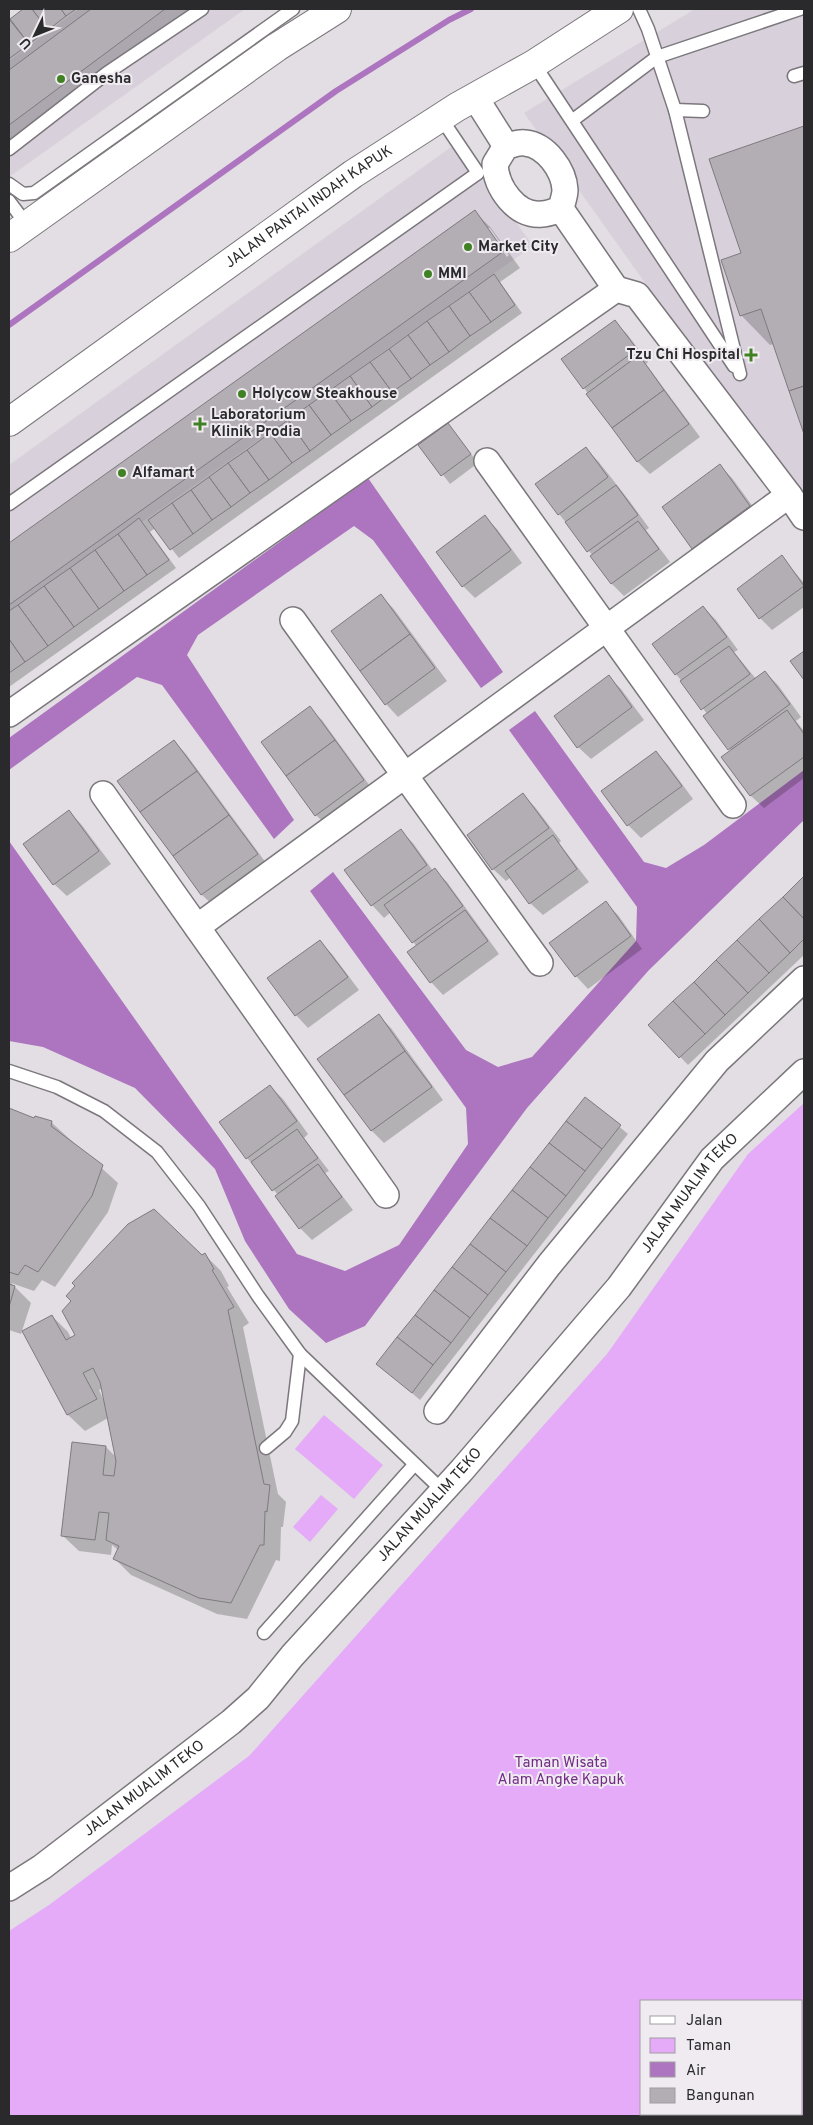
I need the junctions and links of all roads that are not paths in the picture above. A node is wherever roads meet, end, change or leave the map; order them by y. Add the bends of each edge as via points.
1 (202, 9) edge
2 (293, 9) edge
3 (337, 9) edge
4 (619, 9) edge
5 (639, 9) edge
6 (800, 9) edge
7 (657, 57) junction
8 (534, 64) junction
9 (475, 97) junction
10 (675, 110) junction
11 (703, 111) dead end
12 (441, 118) junction
13 (572, 120) junction
14 (506, 146) junction
15 (9, 149) edge
16 (9, 184) edge
17 (9, 201) edge
18 (561, 209) junction
19 (15, 230) edge
20 (616, 289) junction
21 (9, 422) edge
22 (487, 461) dead end
23 (789, 496) junction
24 (9, 504) edge
25 (804, 517) edge
26 (293, 620) dead end
27 (608, 628) junction
28 (9, 714) edge
29 (405, 775) junction
30 (103, 794) dead end
31 (733, 805) dead end
32 (197, 927) junction
33 (540, 963) dead end
34 (804, 979) edge
35 (9, 1071) edge
36 (804, 1072) edge
37 (386, 1195) dead end
38 (300, 1354) junction
39 (437, 1411) dead end
40 (266, 1448) dead end
41 (414, 1465) junction
42 (443, 1491) junction
43 (264, 1633) dead end
44 (9, 1888) edge

1 - 15 lane via 106,73
2 - 16 lane via 34,193 23,194
3 - 19 main road via 277,47
4 - 8 main road, JALAN PANTAI INDAH KAPUK
5 - 7 lane
6 - 7 lane
7 - 10 lane
7 - 13 lane
8 - 9 main road, JALAN PANTAI INDAH KAPUK
8 - 13 lane
9 - 12 main road, JALAN PANTAI INDAH KAPUK
9 - 14 street
10 - 11 lane
10 - 13 lane via 740,374
12 - 21 main road, JALAN PANTAI INDAH KAPUK via 353,174
12 - 24 lane via 478,173
14 - 18 street via 527,143 552,160 560,172 565,190
14 - 18 street via 495,164 498,183 504,193 524,211 540,215
17 - 19 lane
18 - 20 street
20 - 23 street via 637,295
20 - 28 street
22 - 27 street
23 - 25 street
23 - 27 street
26 - 29 street
27 - 29 street
27 - 31 street
29 - 32 street
29 - 33 street
30 - 32 street
32 - 37 street
34 - 39 street via 717,1061 549,1265
35 - 38 lane via 57,1087 104,1111 157,1152 199,1206
36 - 42 street, JALAN MUALIM TEKO via 712,1159 619,1286
38 - 40 lane via 292,1421 285,1432
38 - 41 lane
41 - 42 lane
41 - 43 lane
42 - 44 street, JALAN MUALIM TEKO via 292,1656 258,1698 50,1860

